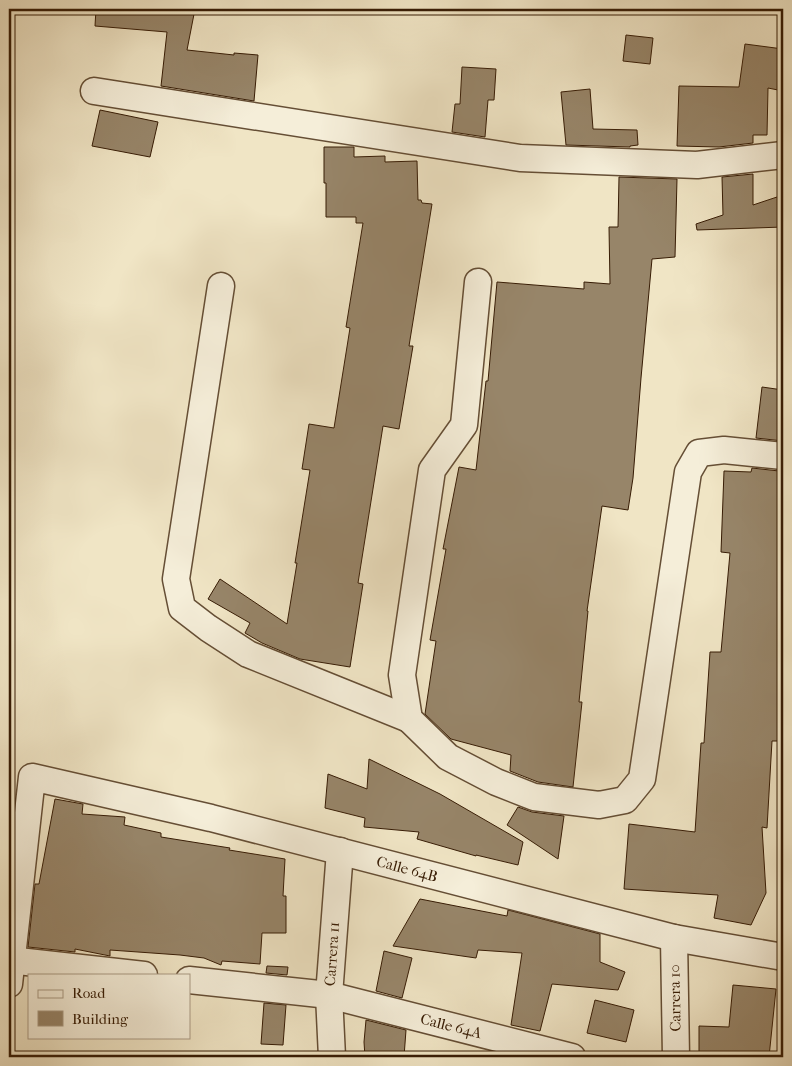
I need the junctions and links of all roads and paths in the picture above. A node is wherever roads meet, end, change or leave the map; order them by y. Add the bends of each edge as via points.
1 (94, 91) dead end
2 (783, 155) edge
3 (478, 282) dead end
4 (221, 286) dead end
5 (783, 456) edge
6 (409, 719) junction
7 (340, 851) junction
8 (674, 938) junction
9 (783, 956) edge
10 (10, 968) edge
11 (125, 974) edge
12 (190, 980) edge
13 (329, 994) junction
14 (332, 1057) edge
15 (572, 1057) edge
16 (676, 1057) edge

1 - 2 street via 520,158 697,165
3 - 6 street via 464,425 432,470 402,675
4 - 6 street via 176,579 182,608 248,654
5 - 6 street via 724,450 699,453 688,472 642,779 625,800 599,805 534,798 448,757
7 - 8 street, Calle 64B
7 - 10 street, Calle 64B via 32,777
7 - 13 street, Carrera 11
8 - 9 street, Calle 64B
8 - 16 street, Carrera 10
10 - 11 street
12 - 13 street
13 - 14 street, Carrera 11
13 - 15 street, Calle 64A

